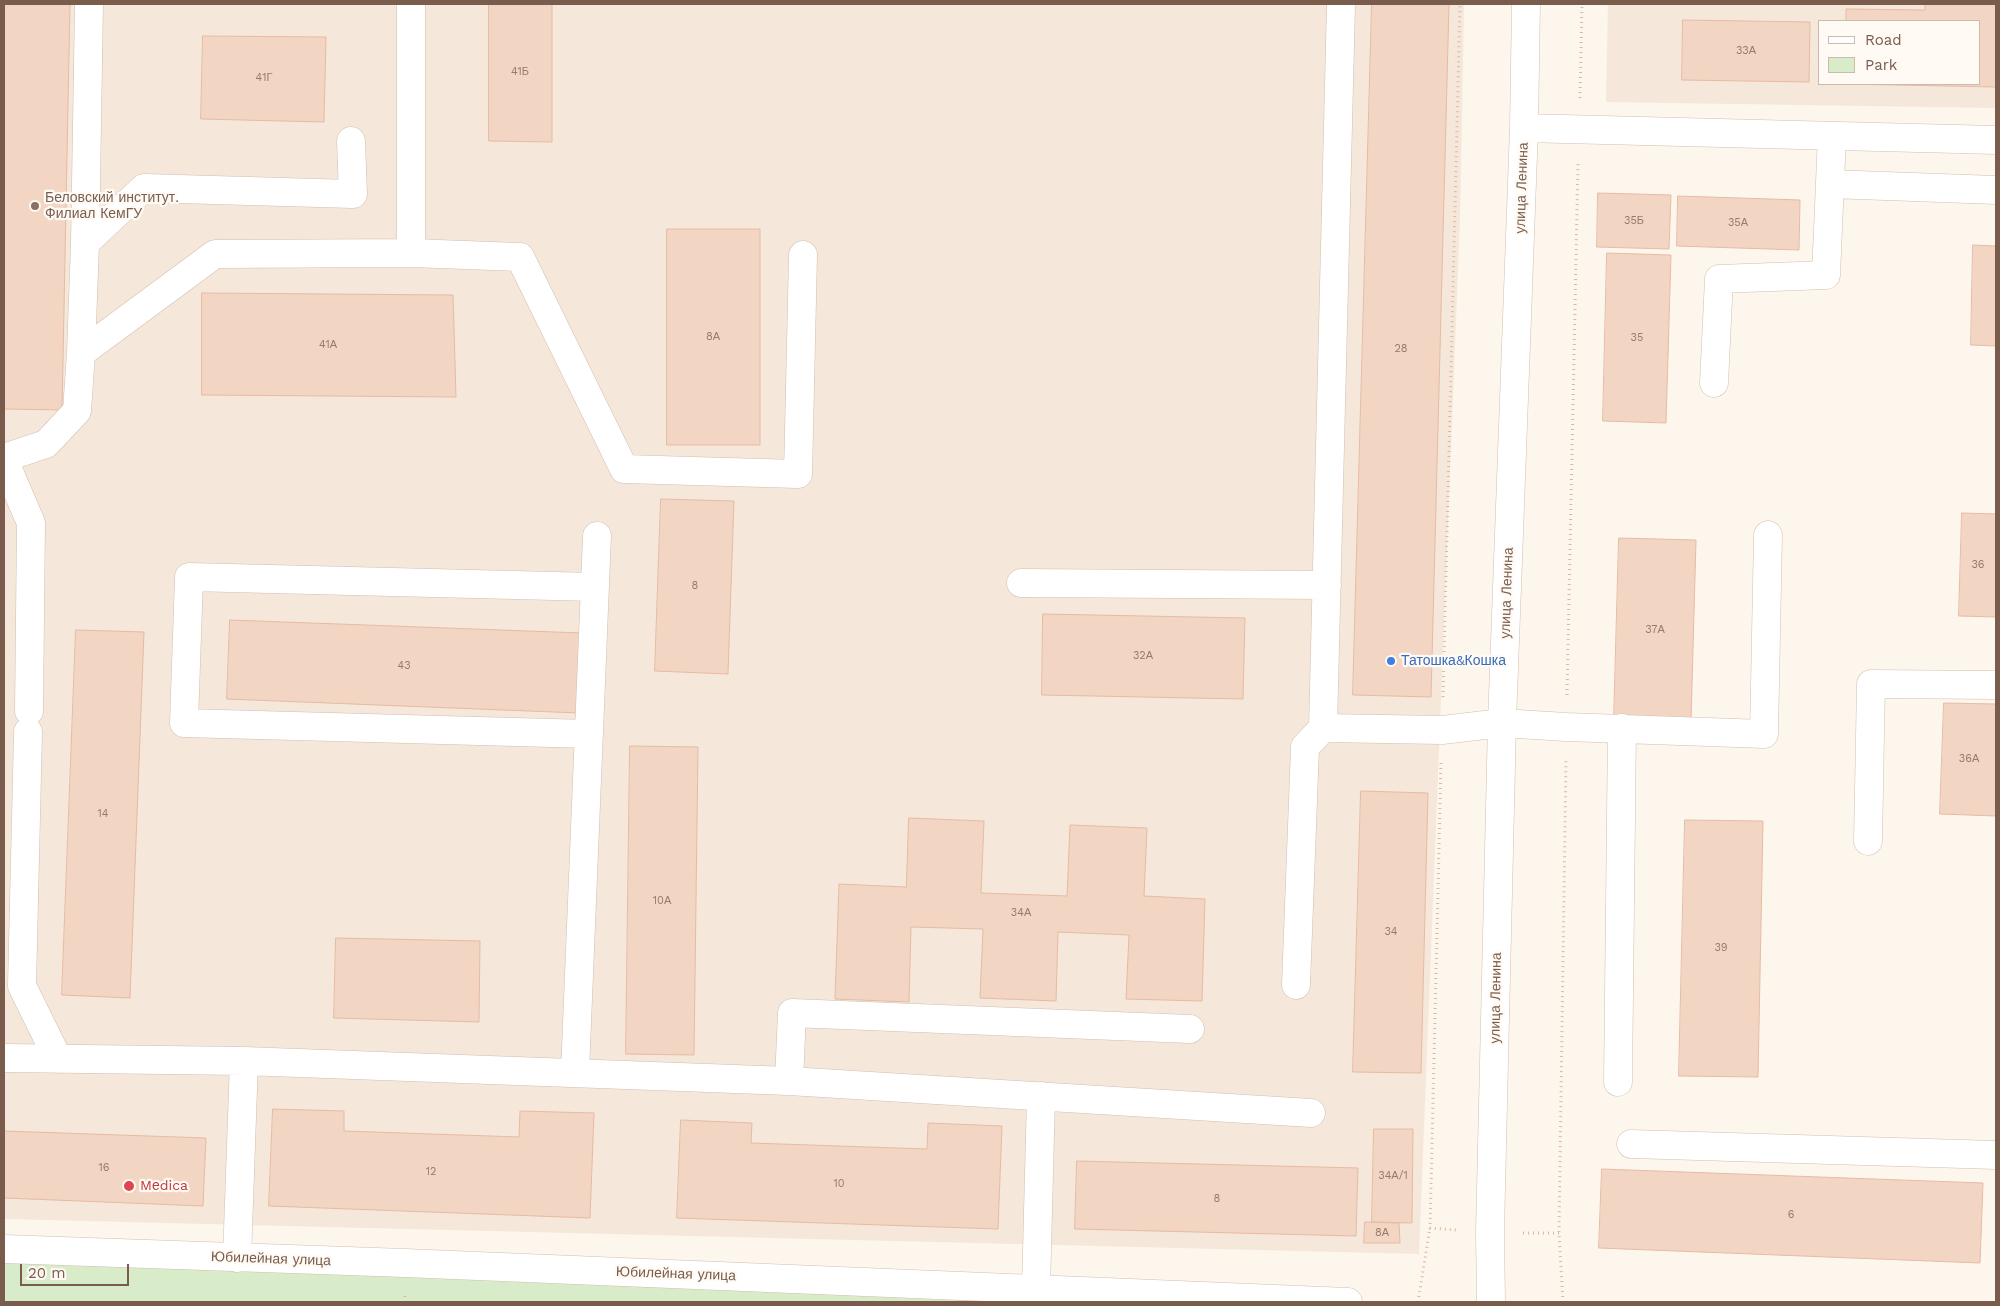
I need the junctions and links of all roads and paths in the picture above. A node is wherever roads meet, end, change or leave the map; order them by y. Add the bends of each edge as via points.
1 (89, 4) edge
2 (411, 4) edge
3 (1340, 4) edge
4 (1460, 4) edge
5 (1526, 4) edge
6 (1582, 4) edge
7 (1524, 128) junction
8 (1579, 129) junction
9 (1832, 136) junction
10 (1996, 140) edge
11 (351, 141) dead end
12 (1830, 184) junction
13 (1996, 190) edge
14 (85, 243) junction
15 (411, 253) junction
16 (803, 255) dead end
17 (81, 354) junction
18 (1714, 383) dead end
19 (4, 459) edge
20 (1768, 535) dead end
21 (597, 536) dead end
22 (1021, 583) dead end
23 (1327, 584) junction
24 (595, 587) junction
25 (1996, 685) edge
26 (1502, 723) junction
27 (1566, 727) junction
28 (1324, 728) junction
29 (1622, 728) junction
30 (1442, 730) junction
31 (589, 734) junction
32 (1868, 841) dead end
33 (1296, 985) dead end
34 (13, 986) edge
35 (1190, 1028) dead end
36 (4, 1058) edge
37 (58, 1059) junction
38 (244, 1061) junction
39 (574, 1072) junction
40 (789, 1081) junction
41 (1618, 1082) dead end
42 (1041, 1096) junction
43 (1311, 1114) dead end
44 (1631, 1144) dead end
45 (1996, 1155) edge
46 (1430, 1228) junction
47 (1490, 1232) junction
48 (1560, 1233) junction
49 (4, 1249) edge
50 (237, 1258) junction
51 (1036, 1289) junction
52 (1348, 1302) edge
53 (1418, 1302) edge
54 (1491, 1302) edge
55 (1563, 1302) edge

1 - 14 street
2 - 15 street
3 - 23 street
4 - 30 path
5 - 7 street, улица Ленина
6 - 8 path
7 - 8 street
7 - 26 street, улица Ленина
8 - 9 street
8 - 27 path
9 - 10 street
9 - 12 street
11 - 14 street via 353,194 144,188
12 - 13 street
12 - 18 street via 1826,275 1719,279
14 - 17 street
15 - 16 street via 520,257 624,469 798,474
15 - 17 street via 215,254
17 - 19 street via 78,411 46,444
19 - 34 street via 31,523 28,721
20 - 29 street via 1764,734
21 - 24 street
22 - 23 street
23 - 28 street
24 - 31 street
24 - 31 street via 189,577 184,723
25 - 32 street via 1872,684
26 - 27 street
26 - 30 street
26 - 47 street, улица Ленина
27 - 29 street
27 - 48 path
28 - 30 street
28 - 33 street via 1305,747
29 - 41 street
30 - 46 path
31 - 39 street
34 - 37 street
35 - 40 street via 792,1013
36 - 37 street
37 - 38 street
38 - 39 street
38 - 50 street
39 - 40 street
40 - 42 street
42 - 43 street
42 - 51 street
44 - 45 street
46 - 47 path
46 - 53 path
47 - 48 path
47 - 54 street, улица Ленина
48 - 55 path
49 - 50 street, Юбилейная улица
50 - 51 street, Юбилейная улица
51 - 52 street, Юбилейная улица

